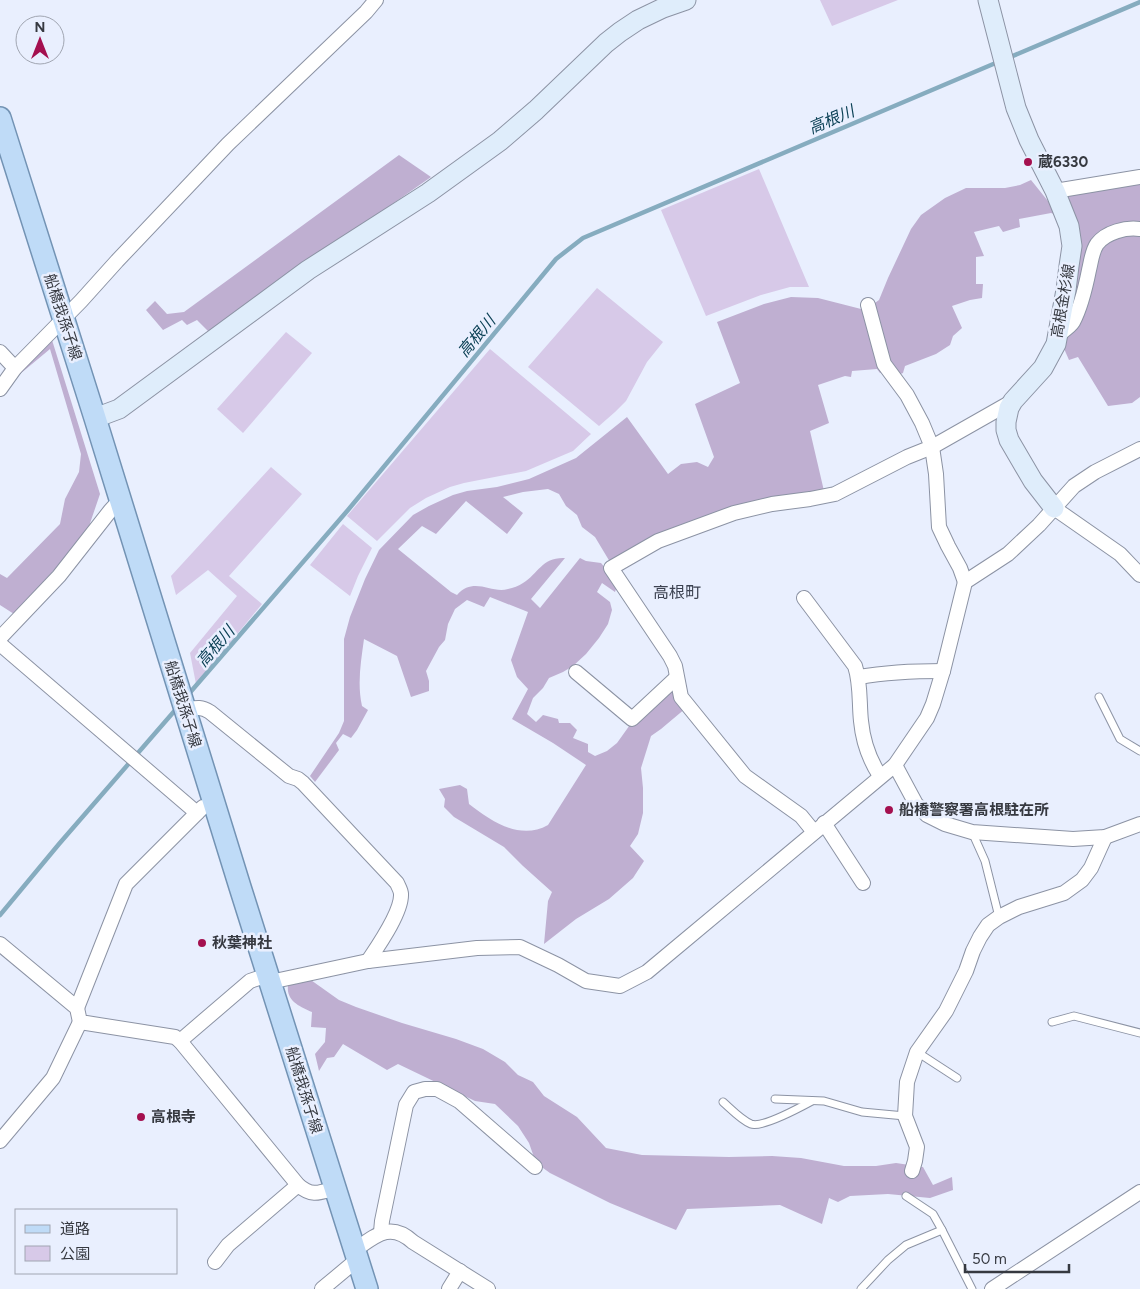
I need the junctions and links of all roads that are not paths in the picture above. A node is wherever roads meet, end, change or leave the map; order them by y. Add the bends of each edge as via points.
1 (376, 0) edge
2 (686, 0) edge
3 (988, 0) edge
4 (0, 118) edge
5 (1140, 177) edge
6 (1055, 191) junction
7 (1140, 229) edge
8 (868, 305) dead end
9 (63, 319) junction
10 (1058, 335) junction
11 (0, 352) edge
12 (15, 368) junction
13 (0, 389) edge
14 (1013, 400) junction
15 (95, 418) junction
16 (932, 447) junction
17 (1140, 449) edge
18 (120, 500) junction
19 (1054, 508) junction
20 (1140, 576) edge
21 (965, 582) junction
22 (804, 598) dead end
23 (0, 638) edge
24 (0, 644) edge
25 (943, 671) junction
26 (576, 672) dead end
27 (859, 677) junction
28 (676, 678) junction
29 (1099, 697) dead end
30 (185, 710) junction
31 (1140, 751) edge
32 (895, 765) junction
33 (880, 776) junction
34 (212, 797) junction
35 (197, 813) junction
36 (1140, 824) edge
37 (819, 828) junction
38 (972, 832) junction
39 (1105, 837) junction
40 (863, 883) dead end
41 (999, 917) junction
42 (0, 944) edge
43 (368, 961) junction
44 (269, 978) junction
45 (78, 1015) junction
46 (1052, 1022) dead end
47 (1140, 1033) edge
48 (180, 1041) junction
49 (917, 1052) junction
50 (957, 1078) dead end
51 (775, 1099) dead end
52 (813, 1101) junction
53 (723, 1102) dead end
54 (905, 1116) junction
55 (0, 1141) edge
56 (534, 1168) dead end
57 (912, 1171) dead end
58 (298, 1185) junction
59 (335, 1188) junction
60 (1140, 1192) edge
61 (906, 1196) dead end
62 (942, 1230) junction
63 (381, 1232) junction
64 (356, 1254) junction
65 (215, 1262) dead end
66 (460, 1271) junction
67 (322, 1289) edge
68 (367, 1289) edge
69 (449, 1289) edge
70 (488, 1289) edge
71 (861, 1289) edge
72 (972, 1289) edge
73 (992, 1289) edge

1 - 9 street via 228,144
2 - 15 street via 646,16 620,32 500,141 428,193 308,270 119,409
3 - 6 street, 高根金杉線 via 1016,108
4 - 9 main road, 船橋我孫子線
5 - 6 street
6 - 10 street, 高根金杉線 via 1069,226 1072,246
7 - 10 street via 1113,233 1097,244 1072,324
8 - 16 street via 884,364 907,395
9 - 12 street
9 - 15 main road, 船橋我孫子線
10 - 14 street, 高根金杉線 via 1043,368
11 - 12 street
12 - 13 street
14 - 16 street
14 - 19 street, 高根金杉線 via 1006,422 1009,440 1033,481
15 - 18 main road, 船橋我孫子線
16 - 21 street via 939,527
16 - 28 street via 835,494 734,514 658,541 610,568 670,656
17 - 19 street via 1074,486
18 - 23 street via 59,576
18 - 30 main road, 船橋我孫子線
19 - 20 street, 高根金杉線 via 1120,554
19 - 21 street via 1008,554
21 - 25 street
22 - 27 street via 855,666
24 - 35 street
25 - 27 street via 900,671
25 - 32 street via 927,718
26 - 28 street via 632,719
27 - 33 street via 866,748
28 - 37 street via 681,696 745,776
29 - 31 lane via 1120,739
30 - 34 main road, 船橋我孫子線
30 - 43 street via 203,708 210,712 303,783 397,883 401,892 400,902
32 - 33 street
32 - 38 street via 916,804 927,815
33 - 37 street
34 - 35 street
34 - 44 main road, 船橋我孫子線
35 - 45 street via 126,884
36 - 39 street
37 - 40 street
37 - 43 street via 647,972 620,986 586,981 520,947 477,948
38 - 39 street via 1073,839
38 - 41 lane via 985,861
39 - 41 street via 1091,868 1072,888
41 - 49 street via 980,937 946,1012
42 - 45 street
43 - 44 street
44 - 48 street via 250,982
44 - 59 main road, 船橋我孫子線
45 - 48 street via 175,1037
45 - 55 street via 53,1078
46 - 47 lane via 1074,1016
48 - 58 street
49 - 50 lane
49 - 54 street via 907,1082
51 - 52 lane
52 - 53 lane via 790,1113 753,1125
52 - 54 lane via 862,1112
54 - 57 street via 917,1147
56 - 63 street via 459,1101 437,1089 414,1092 406,1105
58 - 59 street via 312,1193
58 - 65 street via 228,1245
59 - 64 main road, 船橋我孫子線
60 - 73 street
61 - 62 lane via 933,1214
62 - 71 lane via 906,1245
62 - 72 lane
63 - 64 street
63 - 66 street via 407,1236
64 - 67 street
64 - 68 main road, 船橋我孫子線
66 - 69 street
66 - 70 street

